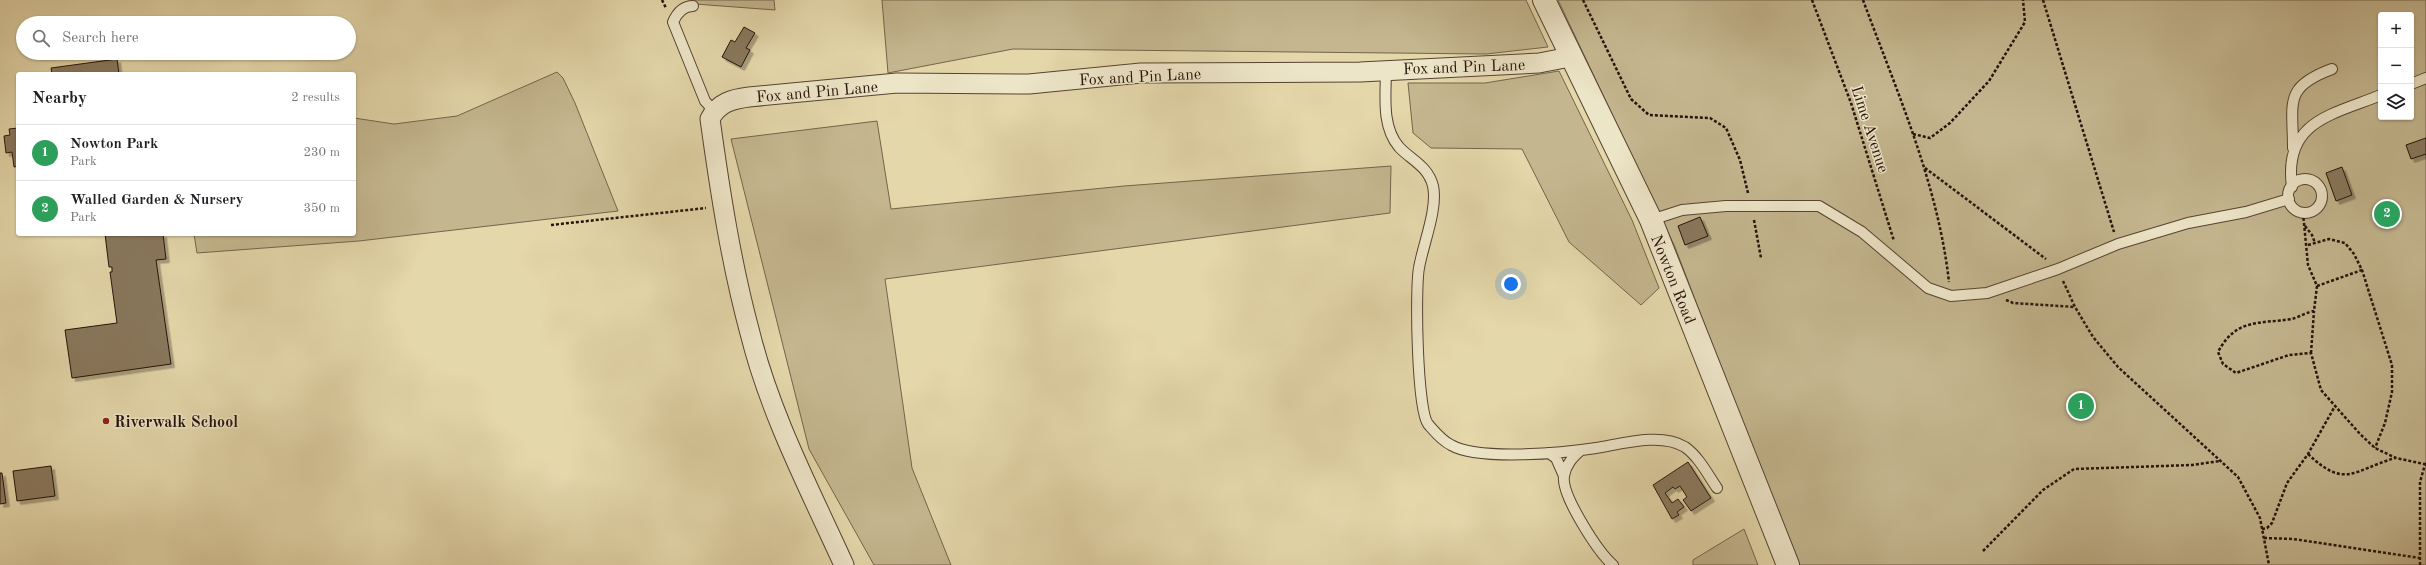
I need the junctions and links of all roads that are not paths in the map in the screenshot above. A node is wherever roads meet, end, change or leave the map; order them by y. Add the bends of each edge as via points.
1 (1544, 0) edge
2 (693, 6) dead end
3 (1570, 57) junction
4 (1386, 69) junction
5 (2332, 69) dead end
6 (2426, 78) edge
7 (2414, 83) edge
8 (2378, 97) edge
9 (714, 111) junction
10 (2293, 148) junction
11 (2292, 187) junction
12 (2289, 199) junction
13 (1651, 220) junction
14 (1581, 450) junction
15 (1549, 453) junction
16 (1564, 476) junction
17 (1717, 488) dead end
18 (844, 565) edge
19 (1613, 565) edge
20 (1788, 565) edge

1 - 3 street, Nowton Road
2 - 9 lane via 688,6 677,13 673,22 705,101
3 - 4 street, Fox and Pin Lane via 1539,63
3 - 13 street, Nowton Road
4 - 9 street, Fox and Pin Lane via 1360,72 1141,73 1029,84 897,83 733,99
4 - 15 lane via 1387,118 1392,136 1400,147 1421,165 1433,186 1432,207 1419,270 1420,365 1422,404 1426,421 1438,436 1467,452
5 - 10 lane via 2313,76 2300,85 2293,101
6 - 7 lane
8 - 10 lane via 2318,121 2304,132
9 - 18 street via 710,119 721,198 750,334 792,451
10 - 11 lane via 2290,175
11 - 12 lane
11 - 12 lane via 2295,183 2311,181 2319,187 2322,198 2318,207 2309,213 2294,208
12 - 13 lane via 2246,212 2188,223 2118,244 2058,269 1987,293 1951,296 1928,288 1862,232 1818,206 1726,206 1682,210
13 - 20 street, Nowton Road
14 - 15 lane
14 - 16 lane via 1572,458
14 - 17 lane via 1661,440 1684,446 1695,456
15 - 16 lane via 1556,458
16 - 19 lane via 1568,498

